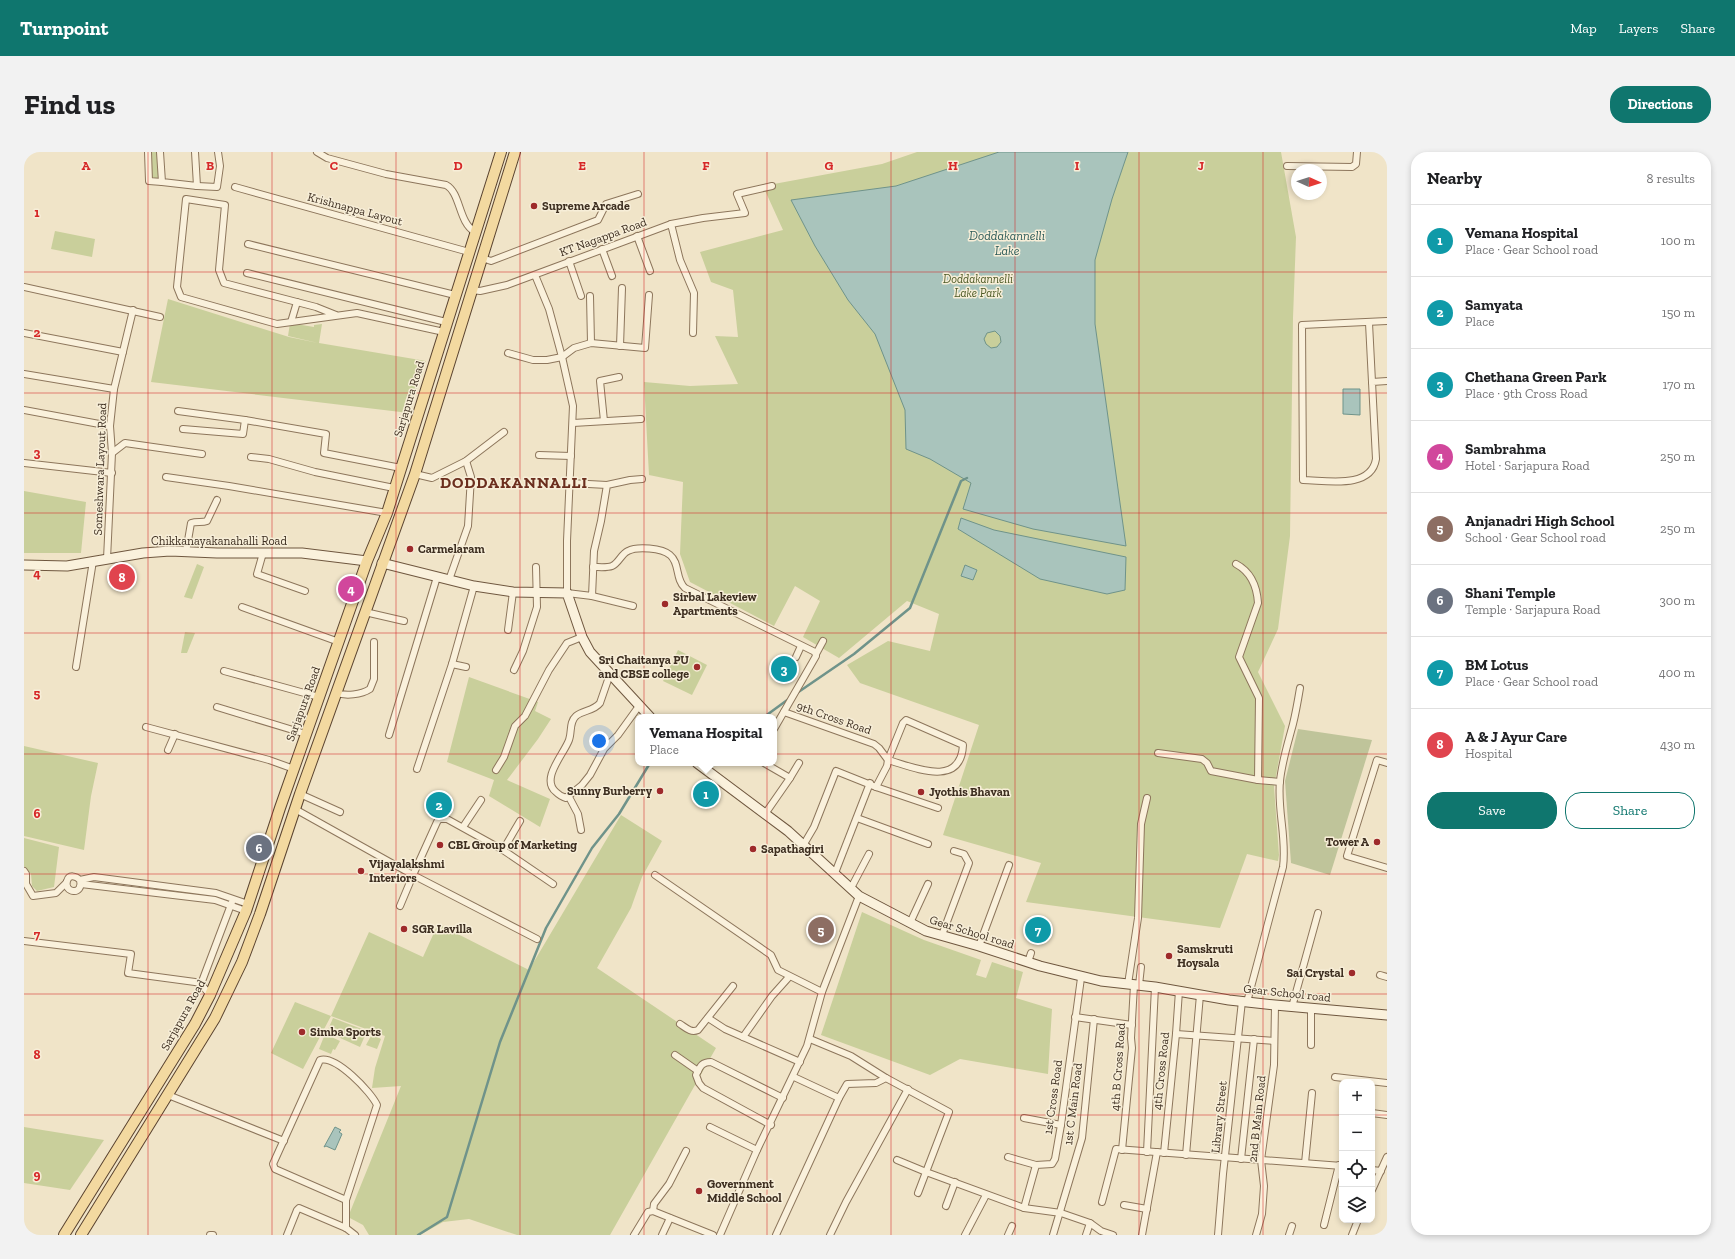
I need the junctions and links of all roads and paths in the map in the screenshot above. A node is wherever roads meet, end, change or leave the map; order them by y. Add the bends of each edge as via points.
1 (148, 152) edge
2 (160, 152) edge
3 (195, 152) edge
4 (218, 152) edge
5 (317, 152) edge
6 (501, 152) edge
7 (515, 152) edge
8 (1357, 152) edge
9 (1287, 166) dead end
10 (162, 182) junction
11 (197, 186) junction
12 (772, 186) dead end
13 (235, 187) dead end
14 (638, 194) dead end
15 (671, 224) junction
16 (475, 232) junction
17 (637, 236) junction
18 (248, 244) dead end
19 (602, 248) junction
20 (469, 252) junction
21 (482, 258) junction
22 (569, 261) junction
23 (650, 271) dead end
24 (247, 273) dead end
25 (535, 275) junction
26 (612, 276) dead end
27 (24, 287) edge
28 (622, 288) dead end
29 (472, 290) junction
30 (455, 295) junction
31 (649, 295) dead end
32 (581, 296) dead end
33 (590, 296) dead end
34 (296, 302) junction
35 (133, 310) junction
36 (336, 315) junction
37 (160, 317) dead end
38 (1387, 321) edge
39 (291, 322) junction
40 (1369, 322) junction
41 (445, 327) junction
42 (24, 333) edge
43 (693, 333) dead end
44 (591, 343) junction
45 (620, 346) junction
46 (123, 352) junction
47 (508, 352) dead end
48 (562, 357) junction
49 (24, 374) edge
50 (619, 377) dead end
51 (1387, 381) edge
52 (1372, 382) junction
53 (114, 389) junction
54 (24, 410) edge
55 (178, 411) dead end
56 (641, 419) dead end
57 (245, 420) junction
58 (604, 421) junction
59 (573, 423) junction
60 (110, 426) junction
61 (183, 429) dead end
62 (504, 432) dead end
63 (112, 453) junction
64 (202, 454) dead end
65 (539, 455) dead end
66 (571, 456) junction
67 (251, 457) dead end
68 (466, 461) junction
69 (24, 463) edge
70 (401, 468) junction
71 (112, 473) junction
72 (415, 474) junction
73 (166, 477) dead end
74 (642, 479) dead end
75 (570, 483) junction
76 (607, 485) junction
77 (394, 488) junction
78 (217, 500) dead end
79 (387, 513) junction
80 (186, 552) junction
81 (263, 553) junction
82 (107, 559) junction
83 (93, 561) junction
84 (367, 561) junction
85 (382, 563) junction
86 (1236, 564) dead end
87 (24, 565) edge
88 (536, 567) dead end
89 (594, 567) junction
90 (436, 577) junction
91 (449, 580) junction
92 (474, 586) junction
93 (305, 591) dead end
94 (513, 592) junction
95 (537, 592) junction
96 (567, 593) junction
97 (592, 596) junction
98 (633, 606) dead end
99 (242, 607) dead end
100 (365, 612) junction
101 (404, 621) dead end
102 (508, 630) dead end
103 (582, 637) junction
104 (823, 641) dead end
105 (339, 642) junction
106 (374, 642) dead end
107 (801, 646) junction
108 (816, 654) junction
109 (796, 657) dead end
110 (452, 664) junction
111 (76, 667) dead end
112 (466, 667) dead end
113 (514, 670) dead end
114 (224, 671) dead end
115 (610, 674) junction
116 (1300, 688) dead end
117 (336, 692) junction
118 (320, 697) junction
119 (639, 706) junction
120 (217, 707) dead end
121 (784, 712) junction
122 (647, 714) edge
123 (777, 724) edge
124 (146, 727) dead end
125 (174, 734) junction
126 (306, 734) junction
127 (389, 735) dead end
128 (168, 750) dead end
129 (1158, 753) dead end
130 (888, 760) junction
131 (799, 763) dead end
132 (1387, 763) edge
133 (701, 766) edge
134 (769, 766) edge
135 (294, 769) junction
136 (418, 769) dead end
137 (496, 770) dead end
138 (790, 778) junction
139 (1258, 780) junction
140 (1280, 782) junction
141 (870, 783) junction
142 (876, 787) junction
143 (300, 794) junction
144 (569, 797) junction
145 (1147, 798) dead end
146 (481, 800) dead end
147 (938, 808) dead end
148 (295, 810) junction
149 (340, 812) dead end
150 (765, 814) junction
151 (857, 818) junction
152 (520, 821) dead end
153 (463, 826) junction
154 (581, 830) dead end
155 (804, 844) junction
156 (928, 844) dead end
157 (503, 850) junction
158 (954, 851) dead end
159 (869, 854) dead end
160 (1009, 864) dead end
161 (1387, 868) edge
162 (24, 872) edge
163 (835, 873) junction
164 (413, 875) junction
165 (655, 875) dead end
166 (81, 882) junction
167 (66, 883) junction
168 (552, 884) dead end
169 (928, 884) dead end
170 (851, 888) junction
171 (859, 896) junction
172 (232, 902) junction
173 (400, 906) dead end
174 (247, 907) junction
175 (1318, 914) dead end
176 (910, 923) junction
177 (942, 935) junction
178 (537, 939) dead end
179 (24, 941) edge
180 (979, 946) junction
181 (1031, 953) dead end
182 (1028, 962) junction
183 (1141, 967) dead end
184 (1380, 975) dead end
185 (789, 977) junction
186 (1387, 977) edge
187 (1081, 978) junction
188 (201, 984) junction
189 (1134, 985) junction
190 (733, 986) dead end
191 (1155, 987) junction
192 (1179, 991) junction
193 (822, 992) junction
194 (1200, 994) junction
195 (210, 995) junction
196 (1244, 1001) junction
197 (1276, 1005) junction
198 (1292, 1007) junction
199 (1312, 1008) junction
200 (1387, 1015) edge
201 (1075, 1016) junction
202 (708, 1018) junction
203 (1094, 1019) junction
204 (680, 1024) dead end
205 (1132, 1025) junction
206 (1176, 1034) junction
207 (1195, 1035) junction
208 (743, 1037) junction
209 (1238, 1038) junction
210 (810, 1039) junction
211 (1254, 1039) junction
212 (1274, 1041) junction
213 (1311, 1045) dead end
214 (675, 1055) dead end
215 (800, 1062) junction
216 (698, 1071) junction
217 (794, 1077) junction
218 (1335, 1077) dead end
219 (886, 1078) junction
220 (1387, 1083) edge
221 (908, 1089) junction
222 (1312, 1093) dead end
223 (168, 1095) junction
224 (784, 1098) junction
225 (839, 1098) junction
226 (1375, 1113) edge
227 (1387, 1114) edge
228 (1024, 1118) dead end
229 (771, 1125) junction
230 (1061, 1125) junction
231 (710, 1126) dead end
232 (284, 1141) junction
233 (757, 1150) junction
234 (1122, 1150) junction
235 (686, 1151) dead end
236 (1147, 1152) junction
237 (1157, 1152) junction
238 (1164, 1153) junction
239 (1186, 1154) junction
240 (1008, 1157) dead end
241 (1225, 1157) junction
242 (1387, 1157) edge
243 (1241, 1159) junction
244 (897, 1160) dead end
245 (1262, 1160) junction
246 (1305, 1163) junction
247 (1036, 1165) junction
248 (1339, 1166) edge
249 (1339, 1170) edge
250 (1375, 1170) edge
251 (1381, 1171) junction
252 (926, 1172) junction
253 (955, 1182) junction
254 (1373, 1187) edge
255 (918, 1193) dead end
256 (986, 1195) junction
257 (346, 1200) junction
258 (1102, 1202) dead end
259 (1124, 1205) dead end
260 (946, 1206) dead end
261 (1024, 1208) junction
262 (1147, 1209) junction
263 (653, 1211) junction
264 (1061, 1213) junction
265 (670, 1218) junction
266 (1090, 1223) junction
267 (1357, 1223) edge
268 (1324, 1225) dead end
269 (1012, 1226) dead end
270 (1292, 1226) dead end
271 (346, 1228) junction
272 (64, 1235) edge
273 (81, 1235) edge
274 (287, 1235) edge
275 (356, 1235) edge
276 (634, 1235) edge
277 (662, 1235) edge
278 (713, 1235) edge
279 (720, 1235) edge
280 (776, 1235) edge
281 (830, 1235) edge
282 (965, 1235) edge
283 (1008, 1235) edge
284 (1053, 1235) edge
285 (1086, 1235) edge
286 (1113, 1235) edge
287 (1142, 1235) edge
288 (1218, 1235) edge
289 (1256, 1235) edge
290 (1289, 1235) edge
291 (1352, 1235) edge

1 - 10 street via 149,181
2 - 10 street
3 - 11 street
4 - 11 street via 220,166 217,187
5 - 16 street via 327,158 386,174 446,185 452,190 466,225
6 - 16 main road, Sarjapura Road
7 - 21 main road
8 - 9 street via 1356,164 1352,167
10 - 11 street
12 - 15 street, KT Nagappa Road via 738,194 745,213
13 - 20 street, Krishnappa Layout
14 - 21 street via 606,204 598,220 491,261
15 - 17 street, KT Nagappa Road
15 - 43 street via 680,260 694,293
16 - 20 main road, Sarjapura Road
17 - 19 street, KT Nagappa Road
17 - 23 street
18 - 30 street
19 - 22 street, KT Nagappa Road
19 - 26 street
20 - 30 main road, Sarjapura Road
21 - 29 main road
22 - 25 street, KT Nagappa Road
22 - 32 street
24 - 41 street
25 - 29 street, KT Nagappa Road via 507,285 480,291
25 - 48 street via 549,310
27 - 35 street
28 - 45 street
29 - 72 main road
30 - 41 main road, Sarjapura Road
31 - 45 street via 646,348
33 - 44 street
34 - 36 street
34 - 39 street
34 - 39 street via 224,283 219,270 225,205 186,200 177,287 181,297 277,324
35 - 37 street
35 - 46 street, Someshwara Layout Road
36 - 39 street
36 - 41 street via 360,314
38 - 40 street
40 - 52 street
40 - 52 street via 1302,325 1303,480 1357,480 1372,469 1376,459
41 - 70 main road, Sarjapura Road
42 - 46 street
44 - 45 street
44 - 48 street via 574,348
46 - 53 street, Someshwara Layout Road
47 - 48 street via 533,360
48 - 59 street via 573,406
49 - 53 street
50 - 58 street via 600,381
51 - 52 street
53 - 60 street, Someshwara Layout Road
54 - 60 street
55 - 57 street
56 - 58 street
57 - 61 street via 243,434
57 - 70 street via 326,434 324,453
58 - 59 street
59 - 66 street
60 - 63 street, Someshwara Layout Road
62 - 68 street
63 - 64 street via 125,443
63 - 71 street, Someshwara Layout Road
65 - 66 street
66 - 75 street
67 - 77 street
68 - 72 street via 432,478
68 - 91 street via 470,476 468,526
69 - 71 street
70 - 77 main road, Sarjapura Road
71 - 82 street, Someshwara Layout Road
72 - 85 main road
73 - 79 street
74 - 76 street
75 - 76 street
75 - 96 street
76 - 89 street via 594,551
77 - 79 main road, Sarjapura Road
78 - 80 street via 207,521 191,523
79 - 84 main road, Sarjapura Road
80 - 81 main road, Chikkanayakanahalli Road
80 - 82 main road, Chikkanayakanahalli Road
81 - 84 main road, Chikkanayakanahalli Road via 302,553
81 - 93 street via 257,574
82 - 83 main road, Chikkanayakanahalli Road
83 - 87 main road, Chikkanayakanahalli Road via 67,566
83 - 111 street
84 - 105 main road, Sarjapura Road
85 - 90 main road
85 - 100 main road
86 - 139 street via 1248,572 1258,594 1258,604 1239,658 1259,698
88 - 95 street
89 - 97 street
89 - 107 street via 611,566 627,551 633,549 646,548 668,553 674,560 678,577 685,588
90 - 91 main road
90 - 127 street
91 - 92 main road
92 - 94 main road
92 - 110 street
94 - 95 main road
94 - 102 street
95 - 96 main road
95 - 113 street via 537,607 532,626
96 - 97 street
96 - 103 main road
97 - 98 street
99 - 105 street
100 - 101 street
100 - 117 main road
103 - 115 main road via 590,652
103 - 137 street via 567,643 560,652 525,716 515,726 504,758
104 - 108 street
105 - 118 main road, Sarjapura Road
106 - 117 street via 374,679 370,689 362,693 343,695
107 - 108 street
107 - 109 street
108 - 121 street
110 - 112 street
110 - 136 street
114 - 118 street
115 - 119 main road
115 - 144 street via 597,707 575,716 570,739 550,779 552,788 564,798
116 - 140 street, Library Street
117 - 143 main road
118 - 126 main road, Sarjapura Road
119 - 122 main road
119 - 144 street via 618,735 604,749 590,775
120 - 126 street
121 - 123 street
121 - 130 street, 9th Cross Road via 874,744
124 - 125 street
125 - 128 street
125 - 135 street
126 - 135 main road, Sarjapura Road
129 - 139 street via 1202,760 1211,771
130 - 130 street via 931,772 947,772 960,758 963,745 906,720
130 - 142 street
131 - 138 street
132 - 161 street via 1376,760 1347,856
133 - 150 main road, Gear School road
134 - 138 street
135 - 174 main road, Sarjapura Road
138 - 150 street
139 - 140 street
140 - 196 street, Library Street via 1285,853 1283,867
141 - 142 street
141 - 151 street
141 - 155 street via 836,771 814,827
142 - 147 street
143 - 148 main road
143 - 149 street
144 - 154 street via 578,814
145 - 189 street via 1140,847
146 - 153 street
148 - 164 street
148 - 223 main road via 260,914 229,992
150 - 155 main road, Gear School road
151 - 156 street
151 - 163 street
152 - 157 street
153 - 157 street
153 - 164 street via 447,819 439,819
155 - 163 main road, Gear School road
157 - 168 street
158 - 177 street via 964,854 969,862
159 - 170 street
160 - 180 street
162 - 167 street via 32,896 56,893
163 - 170 main road, Gear School road
164 - 173 street
164 - 178 street
165 - 185 street via 772,955 778,970
166 - 167 street via 72,876
166 - 167 street via 79,889 75,891 67,888
166 - 172 street
169 - 176 street
170 - 171 main road, Gear School road
171 - 176 main road, Gear School road
171 - 193 street
172 - 174 street
172 - 188 street
174 - 195 main road, Sarjapura Road
175 - 198 street
176 - 177 main road, Gear School road
177 - 180 main road, Gear School road
179 - 188 street via 131,954 128,973
180 - 182 main road, Gear School road
181 - 182 street
182 - 187 main road, Gear School road
183 - 189 street
184 - 186 street
185 - 193 street
185 - 208 street
187 - 189 main road, Gear School road
187 - 201 street, 1st Cross Road
188 - 195 street
189 - 191 main road, Gear School road
189 - 205 street, 4th B Cross Road
190 - 202 street
191 - 192 main road, Gear School road
191 - 236 street
192 - 194 main road, Gear School road
192 - 206 street, 4th Cross Road
193 - 210 street
194 - 196 main road, Gear School road
194 - 207 street
195 - 272 main road, Sarjapura Road
196 - 197 main road, Gear School road
196 - 209 street, Library Street
197 - 198 main road, Gear School road
197 - 212 street, 2nd B Main Road
198 - 199 main road, Gear School road
199 - 200 main road, Gear School road
199 - 213 street
201 - 203 street
201 - 230 street, 1st Cross Road
202 - 204 street via 696,1031
202 - 208 street
203 - 205 street
203 - 264 street, 1st C Main Road via 1082,1138
205 - 234 street, 4th B Cross Road via 1128,1102
206 - 207 street
206 - 238 street, 4th Cross Road
207 - 209 street
207 - 239 street
208 - 215 street
209 - 211 street
209 - 241 street, Library Street
210 - 215 street
210 - 219 street via 851,1056
211 - 212 street
211 - 243 street
212 - 245 street, 2nd B Main Road via 1274,1065
214 - 216 street
215 - 217 street
216 - 224 street via 705,1062 715,1063
216 - 229 street via 696,1075 703,1088
217 - 224 street
217 - 225 street
218 - 220 street
219 - 221 street
219 - 225 street via 876,1083 847,1084
221 - 252 street via 949,1112
221 - 281 street
222 - 246 street
223 - 232 street
223 - 273 main road
224 - 229 street
225 - 280 street
226 - 227 street
228 - 230 street
229 - 233 street
230 - 247 street, 1st Cross Road via 1052,1164
231 - 233 street
232 - 257 street via 273,1161 275,1169
232 - 257 street via 320,1060 328,1060 340,1066 373,1096 377,1105
233 - 279 street
234 - 236 street
234 - 258 street via 1116,1148
235 - 263 street via 669,1184 654,1204
236 - 237 street
237 - 238 street
237 - 262 street
238 - 239 street
239 - 241 street
240 - 247 street
241 - 243 street
241 - 288 street, Library Street
242 - 251 street
243 - 245 street
244 - 252 street
245 - 246 street
245 - 289 street, 2nd B Main Road via 1262,1214
246 - 248 street
247 - 261 street
249 - 268 street
250 - 251 street
251 - 254 street
252 - 253 street
252 - 255 street
253 - 256 street
253 - 260 street
256 - 261 street
256 - 282 street
257 - 271 street
259 - 262 street
261 - 264 street
262 - 287 street
263 - 265 street
263 - 276 street via 648,1212
264 - 266 street
264 - 284 street, 1st C Main Road
265 - 277 street
265 - 278 street
266 - 285 street
266 - 286 street via 1101,1231
267 - 291 street
269 - 283 street
270 - 290 street
271 - 274 street via 299,1208
271 - 275 street

